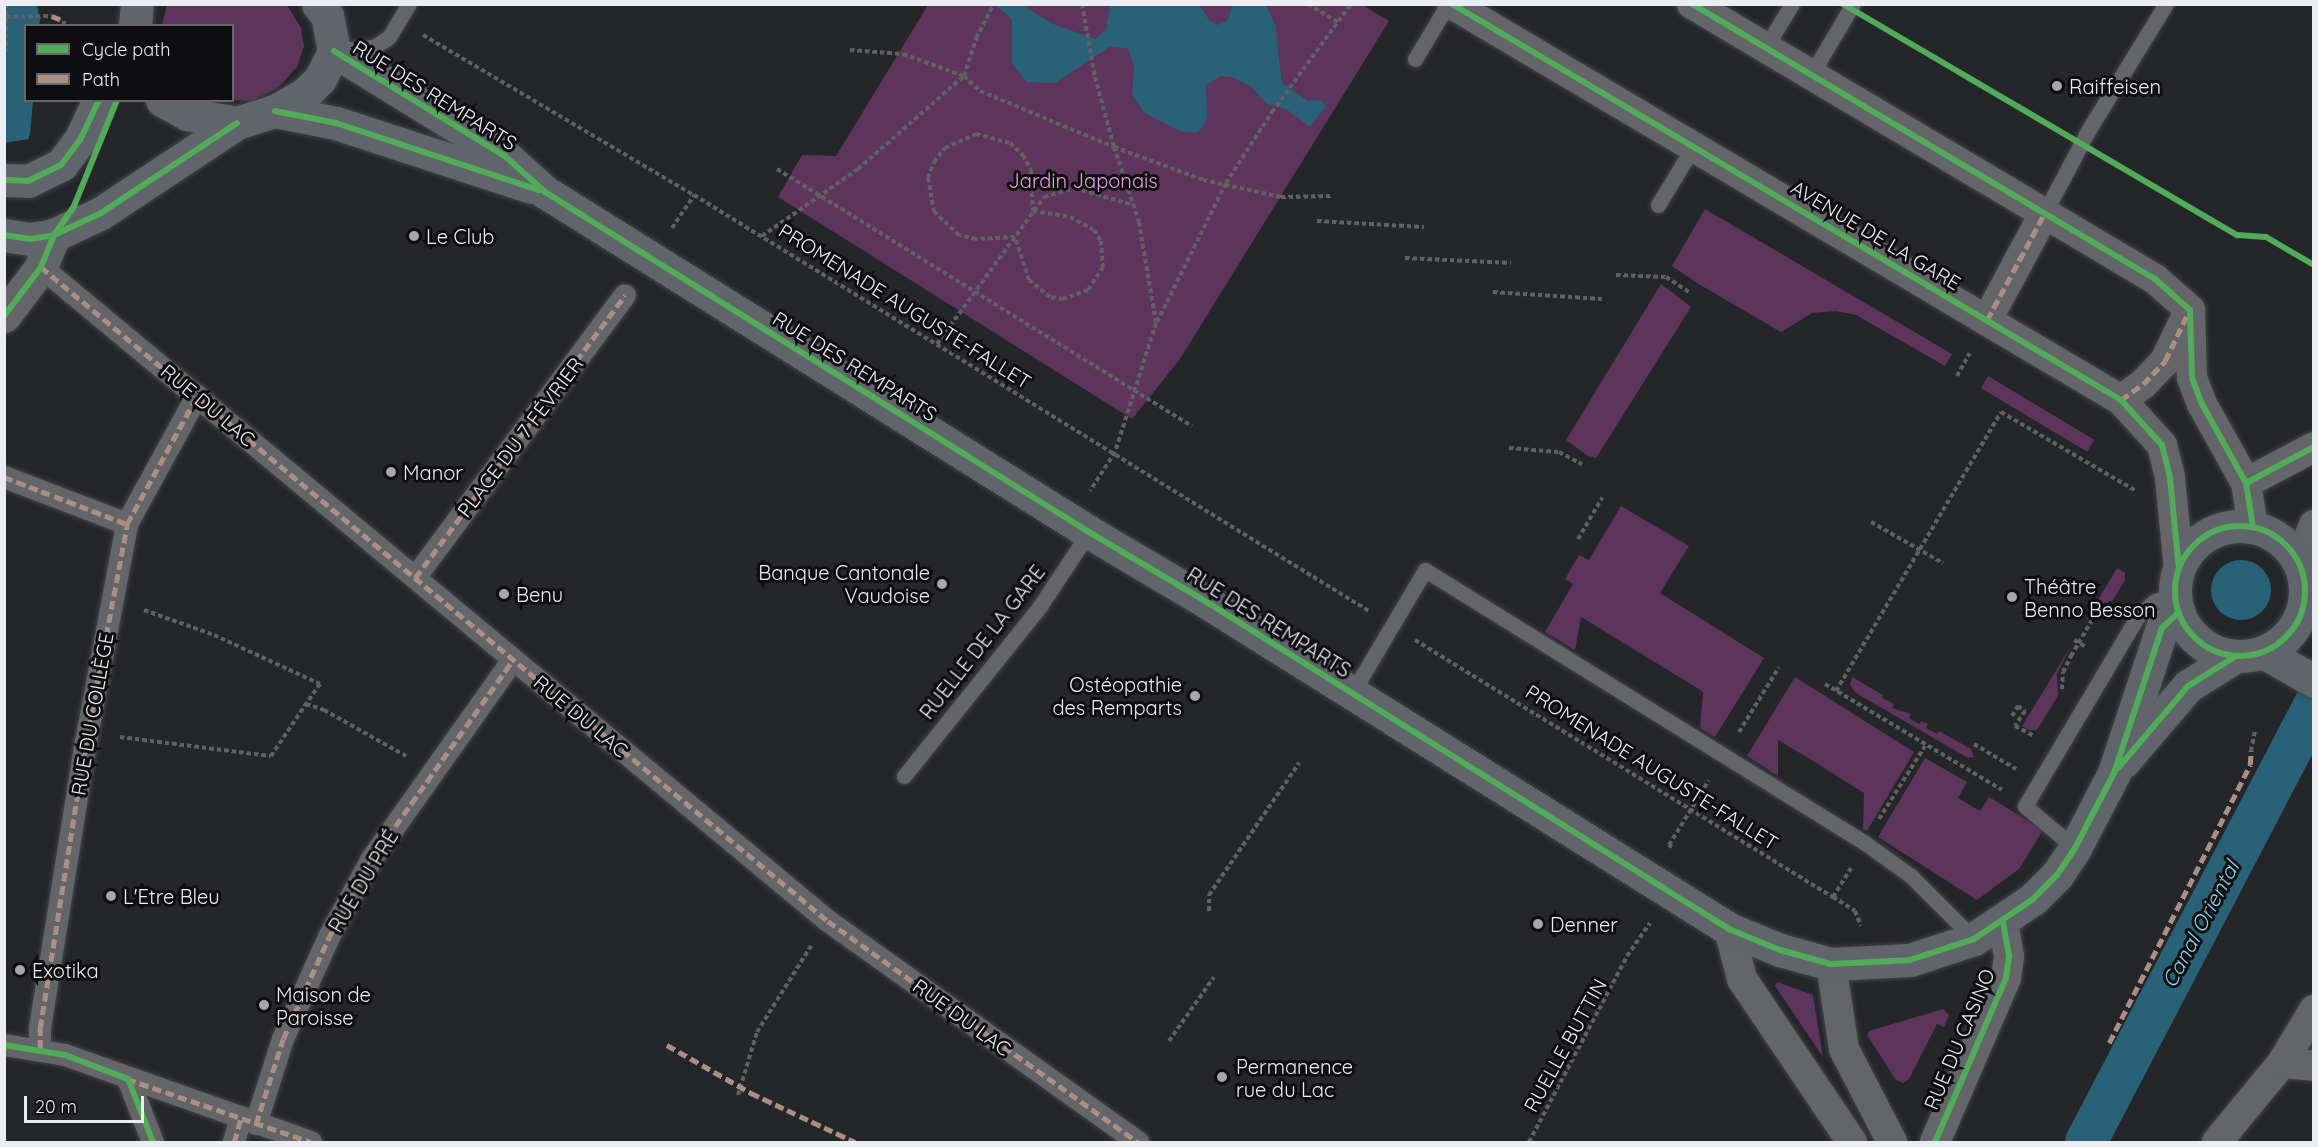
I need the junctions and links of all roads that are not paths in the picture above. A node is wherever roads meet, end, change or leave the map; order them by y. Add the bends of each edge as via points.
1 (138, 4) edge
2 (318, 4) edge
3 (409, 4) edge
4 (1450, 4) edge
5 (1692, 4) edge
6 (1792, 4) edge
7 (1853, 4) edge
8 (2166, 4) edge
9 (135, 24) edge
10 (1765, 48) junction
11 (334, 51) junction
12 (1415, 59) dead end
13 (1811, 75) junction
14 (98, 102) edge
15 (166, 102) edge
16 (275, 111) junction
17 (237, 123) junction
18 (1693, 147) junction
19 (16, 180) edge
20 (545, 192) junction
21 (1658, 205) dead end
22 (2044, 214) junction
23 (54, 235) junction
24 (6, 236) edge
25 (41, 267) junction
26 (625, 295) dead end
27 (2190, 310) junction
28 (4, 316) edge
29 (1987, 320) junction
30 (197, 396) junction
31 (2121, 400) junction
32 (2313, 447) edge
33 (4, 477) edge
34 (2246, 483) junction
35 (127, 524) junction
36 (2313, 525) edge
37 (2253, 527) junction
38 (1089, 532) junction
39 (415, 578) junction
40 (2306, 584) edge
41 (2178, 592) junction
42 (2249, 654) junction
43 (513, 660) junction
44 (2304, 676) edge
45 (1352, 693) junction
46 (2114, 773) junction
47 (904, 776) dead end
48 (2075, 848) junction
49 (2003, 922) junction
50 (1729, 929) junction
51 (1974, 939) junction
52 (1831, 964) junction
53 (2313, 1010) edge
54 (4, 1045) edge
55 (39, 1049) junction
56 (2282, 1063) junction
57 (2313, 1066) edge
58 (128, 1079) junction
59 (249, 1120) junction
60 (153, 1143) edge
61 (234, 1143) edge
62 (311, 1143) edge
63 (1138, 1143) edge
64 (1852, 1143) edge
65 (1892, 1143) edge
66 (1935, 1143) edge
67 (2217, 1143) edge

1 - 9 main road
2 - 11 main road via 327,16
3 - 11 lane via 389,37 374,47
4 - 12 lane
4 - 18 street, AVENUE DE LA GARE
5 - 10 street
6 - 10 lane
7 - 13 lane
8 - 22 lane via 2089,129
10 - 13 street
11 - 16 main road via 320,79 305,94
11 - 20 main road, RUE DES REMPARTS via 506,157
13 - 22 street
14 - 19 main road via 69,157 51,171
15 - 17 main road via 187,114
16 - 17 main road
16 - 20 main road, RUE DES REMPARTS via 336,123
17 - 23 main road via 101,213
18 - 21 lane
18 - 29 street, AVENUE DE LA GARE
20 - 38 main road, RUE DES REMPARTS
22 - 27 street via 2155,279
22 - 29 street
23 - 24 main road
23 - 25 street
25 - 28 street
25 - 30 street, RUE DU LAC
26 - 39 street, PLACE DU 7 FÉVRIER
27 - 31 street via 2165,361
27 - 34 street via 2192,378
29 - 31 street, AVENUE DE LA GARE
30 - 35 street, RUE DU COLLÈGE
30 - 39 street, RUE DU LAC
31 - 41 street, AVENUE DE LA GARE via 2162,445 2170,478
32 - 34 street
33 - 35 street
34 - 37 street
35 - 55 street, RUE DU COLLÈGE via 88,733 39,1028
36 - 40 street
37 - 40 main road via 2272,534
37 - 41 main road via 2226,528 2201,539
38 - 45 main road, RUE DES REMPARTS
38 - 47 lane, RUELLE DE LA GARE via 1040,606
39 - 43 street, RUE DU LAC
40 - 42 main road via 2302,611 2294,628
41 - 42 main road via 2198,639 2212,649
41 - 46 main road via 2162,628
41 - 48 lane via 2155,601 2137,617 2025,806
42 - 44 main road
42 - 46 main road via 2188,686
43 - 59 street, RUE DU PRÉ via 372,860 329,937
43 - 63 street, RUE DU LAC via 828,921
45 - 50 main road, RUE DES REMPARTS
45 - 51 lane via 1425,570 1865,843 1911,876
46 - 48 main road
48 - 49 main road via 2057,875
49 - 51 main road, RUE DES REMPARTS
49 - 66 street, RUE DU CASINO via 2009,956 2006,978
50 - 52 main road, RUE DES REMPARTS via 1780,950
50 - 64 street via 1742,979
51 - 52 main road, RUE DES REMPARTS via 1910,960
52 - 65 street via 1844,1049
53 - 56 street
54 - 55 street
55 - 58 street
56 - 57 street
56 - 67 street
58 - 59 street
58 - 60 street
59 - 61 street, RUE DU PRÉ
59 - 62 street

